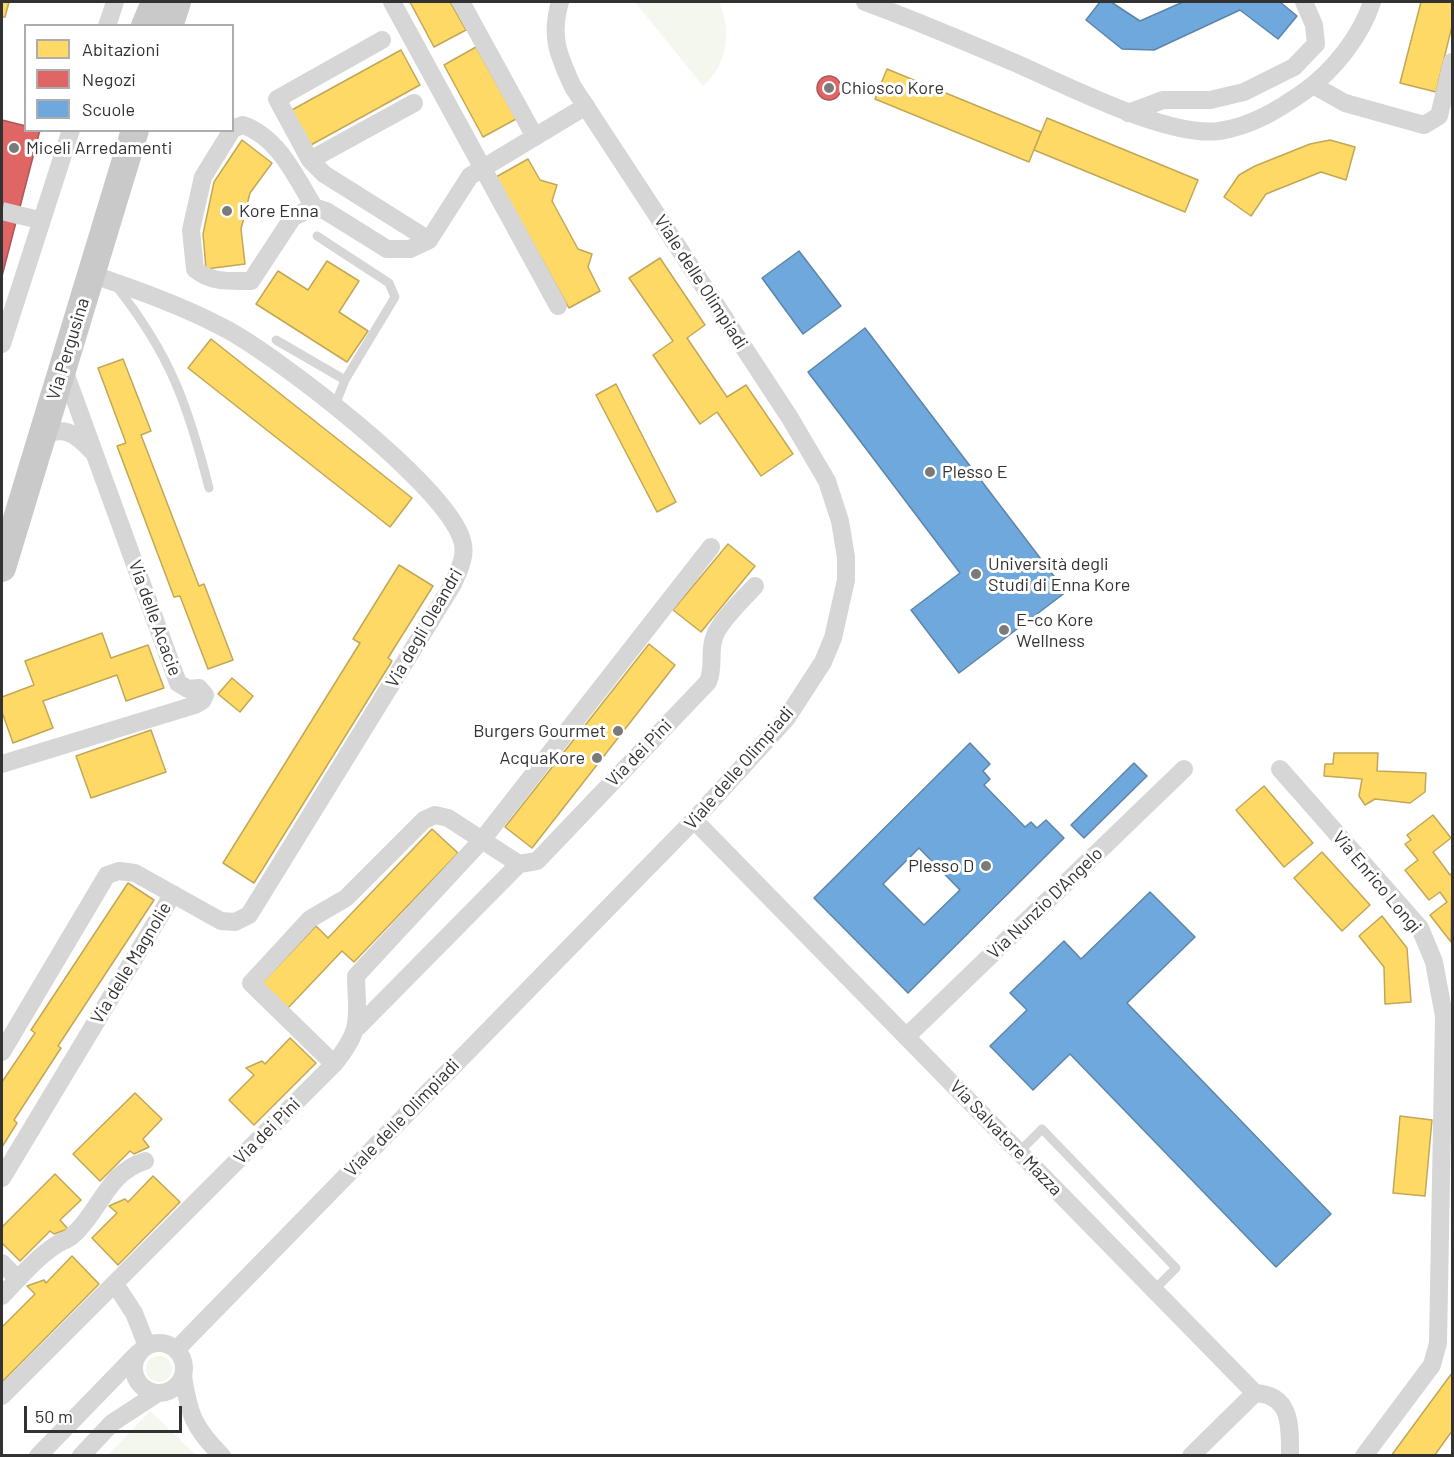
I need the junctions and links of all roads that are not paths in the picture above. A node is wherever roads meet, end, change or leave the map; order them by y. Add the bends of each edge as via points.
1 (115, 2) edge
2 (177, 2) edge
3 (392, 2) edge
4 (461, 2) edge
5 (560, 2) edge
6 (865, 2) edge
7 (1304, 2) edge
8 (1372, 2) edge
9 (152, 15) edge
10 (108, 24) edge
11 (382, 40) dead end
12 (1452, 62) edge
13 (1313, 85) junction
14 (414, 103) dead end
15 (586, 106) junction
16 (1128, 112) junction
17 (234, 129) edge
18 (69, 132) edge
19 (113, 132) edge
20 (135, 132) edge
21 (231, 132) edge
22 (535, 137) junction
23 (310, 160) junction
24 (483, 168) junction
25 (314, 207) junction
26 (18, 215) tunnel mouth
27 (40, 220) junction
28 (317, 236) dead end
29 (429, 240) junction
30 (101, 278) junction
31 (558, 306) dead end
32 (276, 340) dead end
33 (2, 344) edge
34 (63, 366) junction
35 (345, 380) junction
36 (335, 405) junction
37 (41, 437) junction
38 (95, 455) junction
39 (209, 488) dead end
40 (2, 513) edge
41 (711, 547) dead end
42 (2, 568) edge
43 (755, 586) dead end
44 (2, 764) edge
45 (1184, 769) dead end
46 (1280, 769) dead end
47 (694, 820) junction
48 (482, 840) junction
49 (519, 864) junction
50 (173, 894) junction
51 (358, 1027) junction
52 (906, 1037) junction
53 (2, 1052) edge
54 (334, 1064) junction
55 (1019, 1152) junction
56 (145, 1161) dead end
57 (2, 1178) edge
58 (2, 1263) edge
59 (18, 1279) junction
60 (115, 1284) junction
61 (1154, 1290) junction
62 (2, 1296) edge
63 (143, 1349) junction
64 (176, 1350) junction
65 (183, 1376) junction
66 (158, 1393) junction
67 (1255, 1393) junction
68 (2, 1396) edge
69 (38, 1455) edge
70 (81, 1455) edge
71 (222, 1455) edge
72 (1191, 1455) edge
73 (1290, 1455) edge
74 (1364, 1455) edge

1 - 10 street
2 - 9 main road
3 - 24 street
4 - 22 street
5 - 15 street, Viale delle Olimpiadi via 554,22 555,41 573,87
6 - 16 street via 926,24
7 - 16 street via 1314,25 1316,44 1294,67 1244,92 1210,100 1163,100
8 - 13 street via 1368,15 1334,66
11 - 23 street via 277,99
12 - 13 street via 1438,116 1424,125 1346,103
13 - 16 street via 1275,112 1249,124 1217,131 1180,128
14 - 23 street
15 - 22 street
15 - 47 street, Viale delle Olimpiadi via 790,418 826,481 844,538 843,598 823,662 786,719
17 - 25 street via 243,125 253,128 281,153
18 - 27 street
19 - 40 main road, Via Pergusina
20 - 30 main road, Via Pergusina
21 - 25 street via 203,177 191,230 195,269 219,281 251,281 293,217
22 - 24 street
23 - 29 street via 324,174
24 - 29 street via 470,176
24 - 31 street
25 - 29 street via 387,249 410,249
26 - 27 street
27 - 33 street
28 - 35 lane via 389,283 395,297
30 - 34 main road, Via Pergusina
30 - 36 street, Via degli Oleandri via 228,330
30 - 39 lane via 157,342 178,383
32 - 35 lane
34 - 37 main road, Via Pergusina
34 - 38 street
35 - 36 lane
36 - 50 street, Via degli Oleandri via 436,497 452,517 463,542 463,561 453,584 249,915 235,922 221,921
37 - 38 street via 58,429 69,432
37 - 42 main road, Via Pergusina
38 - 44 street, Via delle Acacie via 178,683 188,689 199,687 206,694 195,705
41 - 48 street
43 - 49 street, Via dei Pini via 715,633 714,670 708,682 537,861
45 - 52 street, Via Nunzio D'Angelo
46 - 74 street, Via Enrico Longi via 1420,928 1434,962 1444,1016 1438,1343 1432,1365
47 - 52 street, Via Salvatore Mazza
47 - 64 street, Viale delle Olimpiadi
48 - 49 street
48 - 51 street via 356,976
48 - 54 street via 448,818 435,815 424,820 346,898 310,919 250,983
49 - 51 street, Via dei Pini
50 - 53 street, Via delle Magnolie via 135,873 120,871 107,875
50 - 57 street, Via delle Magnolie
51 - 54 street, Via dei Pini
52 - 55 street, Via Salvatore Mazza
54 - 60 street, Via dei Pini
55 - 61 street, Via Salvatore Mazza
55 - 61 lane via 1042,1129 1176,1268
56 - 59 street via 131,1165 99,1198 89,1219 71,1238 56,1245
58 - 59 street
59 - 62 street
60 - 63 street via 134,1313
60 - 68 street, Via dei Pini
61 - 67 street, Via Salvatore Mazza
63 - 64 street via 162,1343
63 - 66 street via 136,1359 135,1374 143,1388
63 - 69 street
64 - 65 street via 184,1366
65 - 66 street via 174,1389
65 - 71 street via 197,1426
66 - 70 street via 112,1423
67 - 72 street
67 - 73 street, Via Salvatore Mazza via 1269,1394 1283,1408 1290,1423

